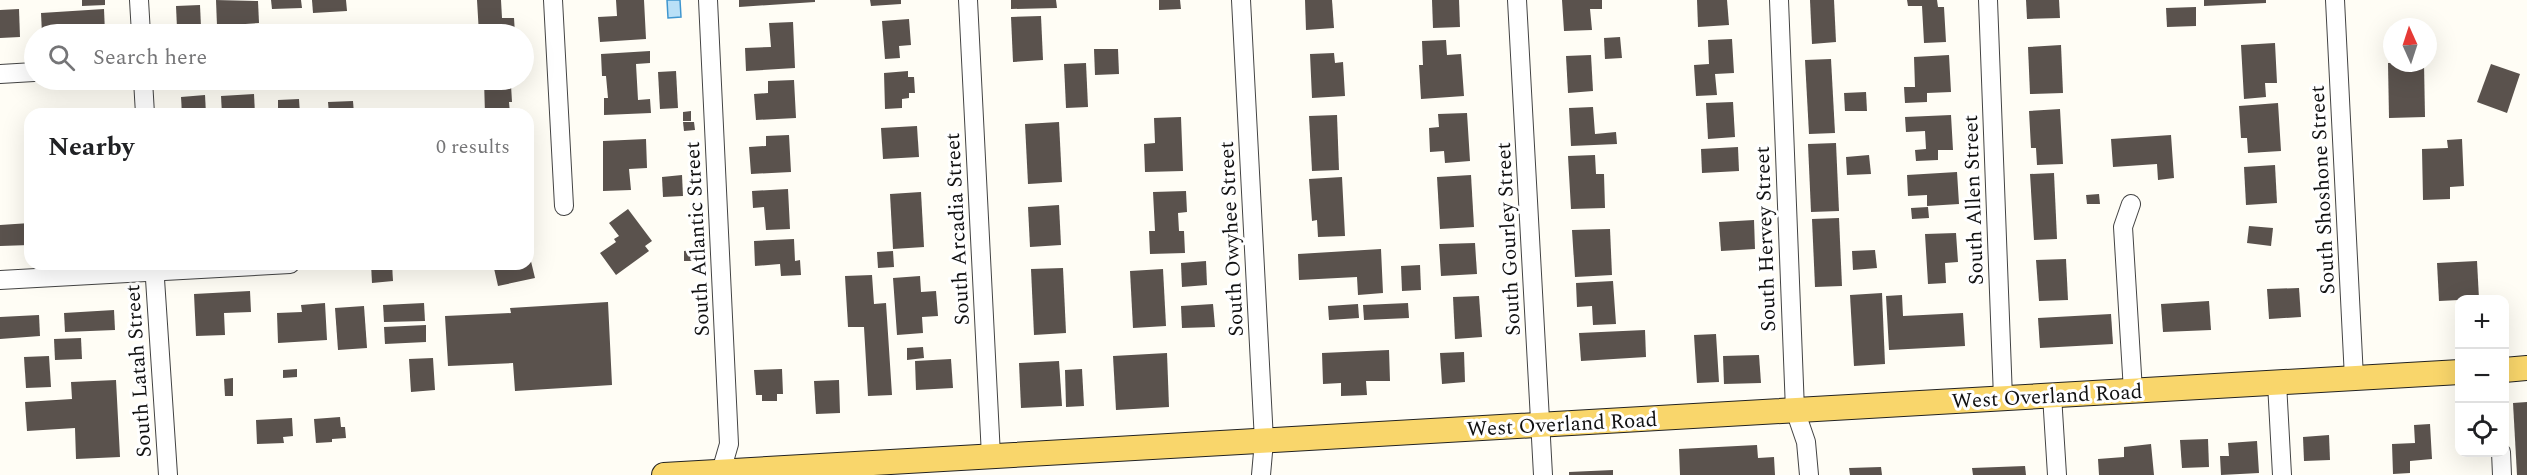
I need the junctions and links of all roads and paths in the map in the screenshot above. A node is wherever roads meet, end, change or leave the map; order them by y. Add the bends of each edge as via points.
1 (139, 0) edge
2 (553, 0) edge
3 (708, 0) edge
4 (968, 0) edge
5 (1241, 0) edge
6 (1517, 0) edge
7 (1779, 0) edge
8 (1988, 0) edge
9 (2335, 0) edge
10 (140, 24) edge
11 (24, 73) edge
12 (0, 74) edge
13 (144, 90) edge
14 (145, 108) edge
15 (2130, 204) dead end
16 (564, 206) dead end
17 (118, 270) edge
18 (154, 270) edge
19 (0, 280) edge
20 (2527, 368) edge
21 (2509, 370) edge
22 (2455, 372) edge
23 (2354, 378) junction
24 (2277, 383) junction
25 (2133, 391) junction
26 (2052, 395) junction
27 (2003, 398) junction
28 (1795, 410) junction
29 (1540, 425) junction
30 (1264, 441) junction
31 (991, 456) junction
32 (2500, 457) edge
33 (720, 473) edge
34 (168, 475) edge
35 (664, 475) edge
36 (1261, 475) edge
37 (1543, 475) edge
38 (1809, 475) edge
39 (2056, 475) edge
40 (2282, 475) edge
41 (2502, 475) edge

1 - 10 street
2 - 16 street
3 - 33 street, South Atlantic Street via 729,444
4 - 31 street, South Arcadia Street
5 - 30 street, South Owyhee Street
6 - 29 street, South Gourley Street
7 - 28 street, South Hervey Street
8 - 27 street, South Allen Street
9 - 23 street, South Shoshone Street
11 - 12 street
13 - 14 street
15 - 25 street via 2123,227
17 - 19 street
18 - 34 street, South Latah Street
20 - 21 main road
22 - 23 main road, West Overland Road
23 - 24 main road, West Overland Road
24 - 25 main road, West Overland Road
24 - 40 street
25 - 26 main road, West Overland Road
26 - 27 main road, West Overland Road
26 - 39 street
27 - 28 main road, West Overland Road
28 - 29 main road, West Overland Road
28 - 38 street, South Hervey Street via 1806,442
29 - 30 main road, West Overland Road
29 - 37 street, South Gourley Street
30 - 31 main road, West Overland Road
30 - 36 street, South Owyhee Street
31 - 33 main road, West Overland Road
32 - 41 street
33 - 35 main road, West Overland Road

